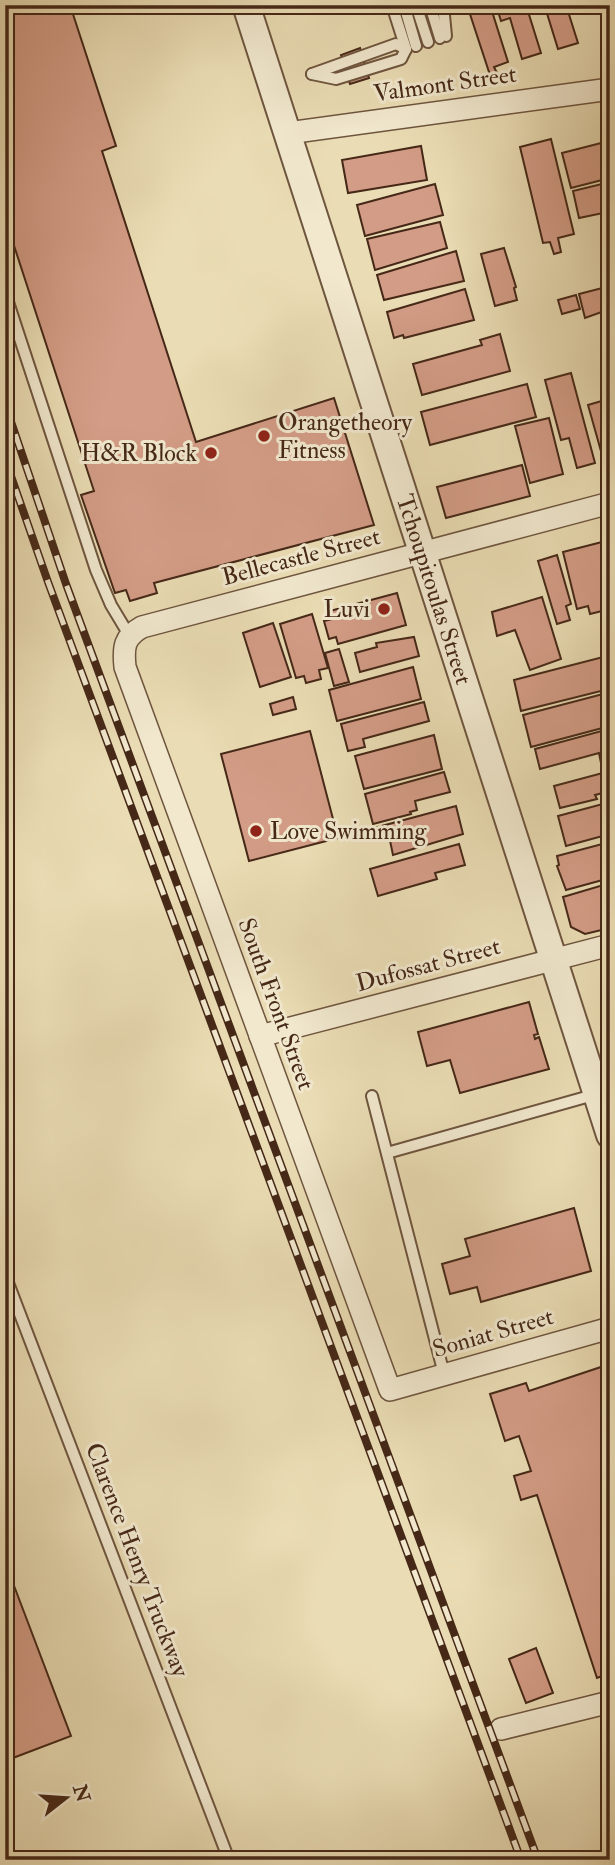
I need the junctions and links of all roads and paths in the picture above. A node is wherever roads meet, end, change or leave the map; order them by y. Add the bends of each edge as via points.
1 (246, 5) edge
2 (392, 5) edge
3 (404, 5) edge
4 (416, 5) edge
5 (430, 5) edge
6 (443, 5) edge
7 (417, 46) junction
8 (312, 74) dead end
9 (610, 89) edge
10 (288, 133) junction
11 (5, 293) edge
12 (610, 503) edge
13 (422, 551) junction
14 (129, 635) junction
15 (610, 945) edge
16 (553, 959) junction
17 (260, 1036) junction
18 (597, 1094) junction
19 (373, 1096) dead end
20 (610, 1135) edge
21 (387, 1153) junction
22 (5, 1275) edge
23 (610, 1328) edge
24 (444, 1374) junction
25 (390, 1390) joint
26 (610, 1702) edge
27 (500, 1729) dead end
28 (229, 1860) edge

1 - 10 street, Tchoupitoulas Street
2 - 7 lane
3 - 7 lane
4 - 7 lane
5 - 6 lane via 443,37
7 - 8 lane via 396,44
9 - 10 street, Valmont Street
10 - 13 street, Tchoupitoulas Street
11 - 14 lane via 96,570
12 - 13 street, Bellecastle Street
13 - 14 street, Bellecastle Street via 142,626
13 - 16 street, Tchoupitoulas Street
14 - 17 street, South Front Street via 125,667
15 - 16 street, Dufossat Street
16 - 17 street, Dufossat Street
16 - 18 street, Tchoupitoulas Street
17 - 25 street, South Front Street
18 - 20 street, Tchoupitoulas Street
18 - 21 lane
19 - 21 lane
21 - 24 lane
22 - 28 lane, Clarence Henry Truckway
23 - 24 street, Soniat Street
24 - 25 street, Soniat Street
26 - 27 street

